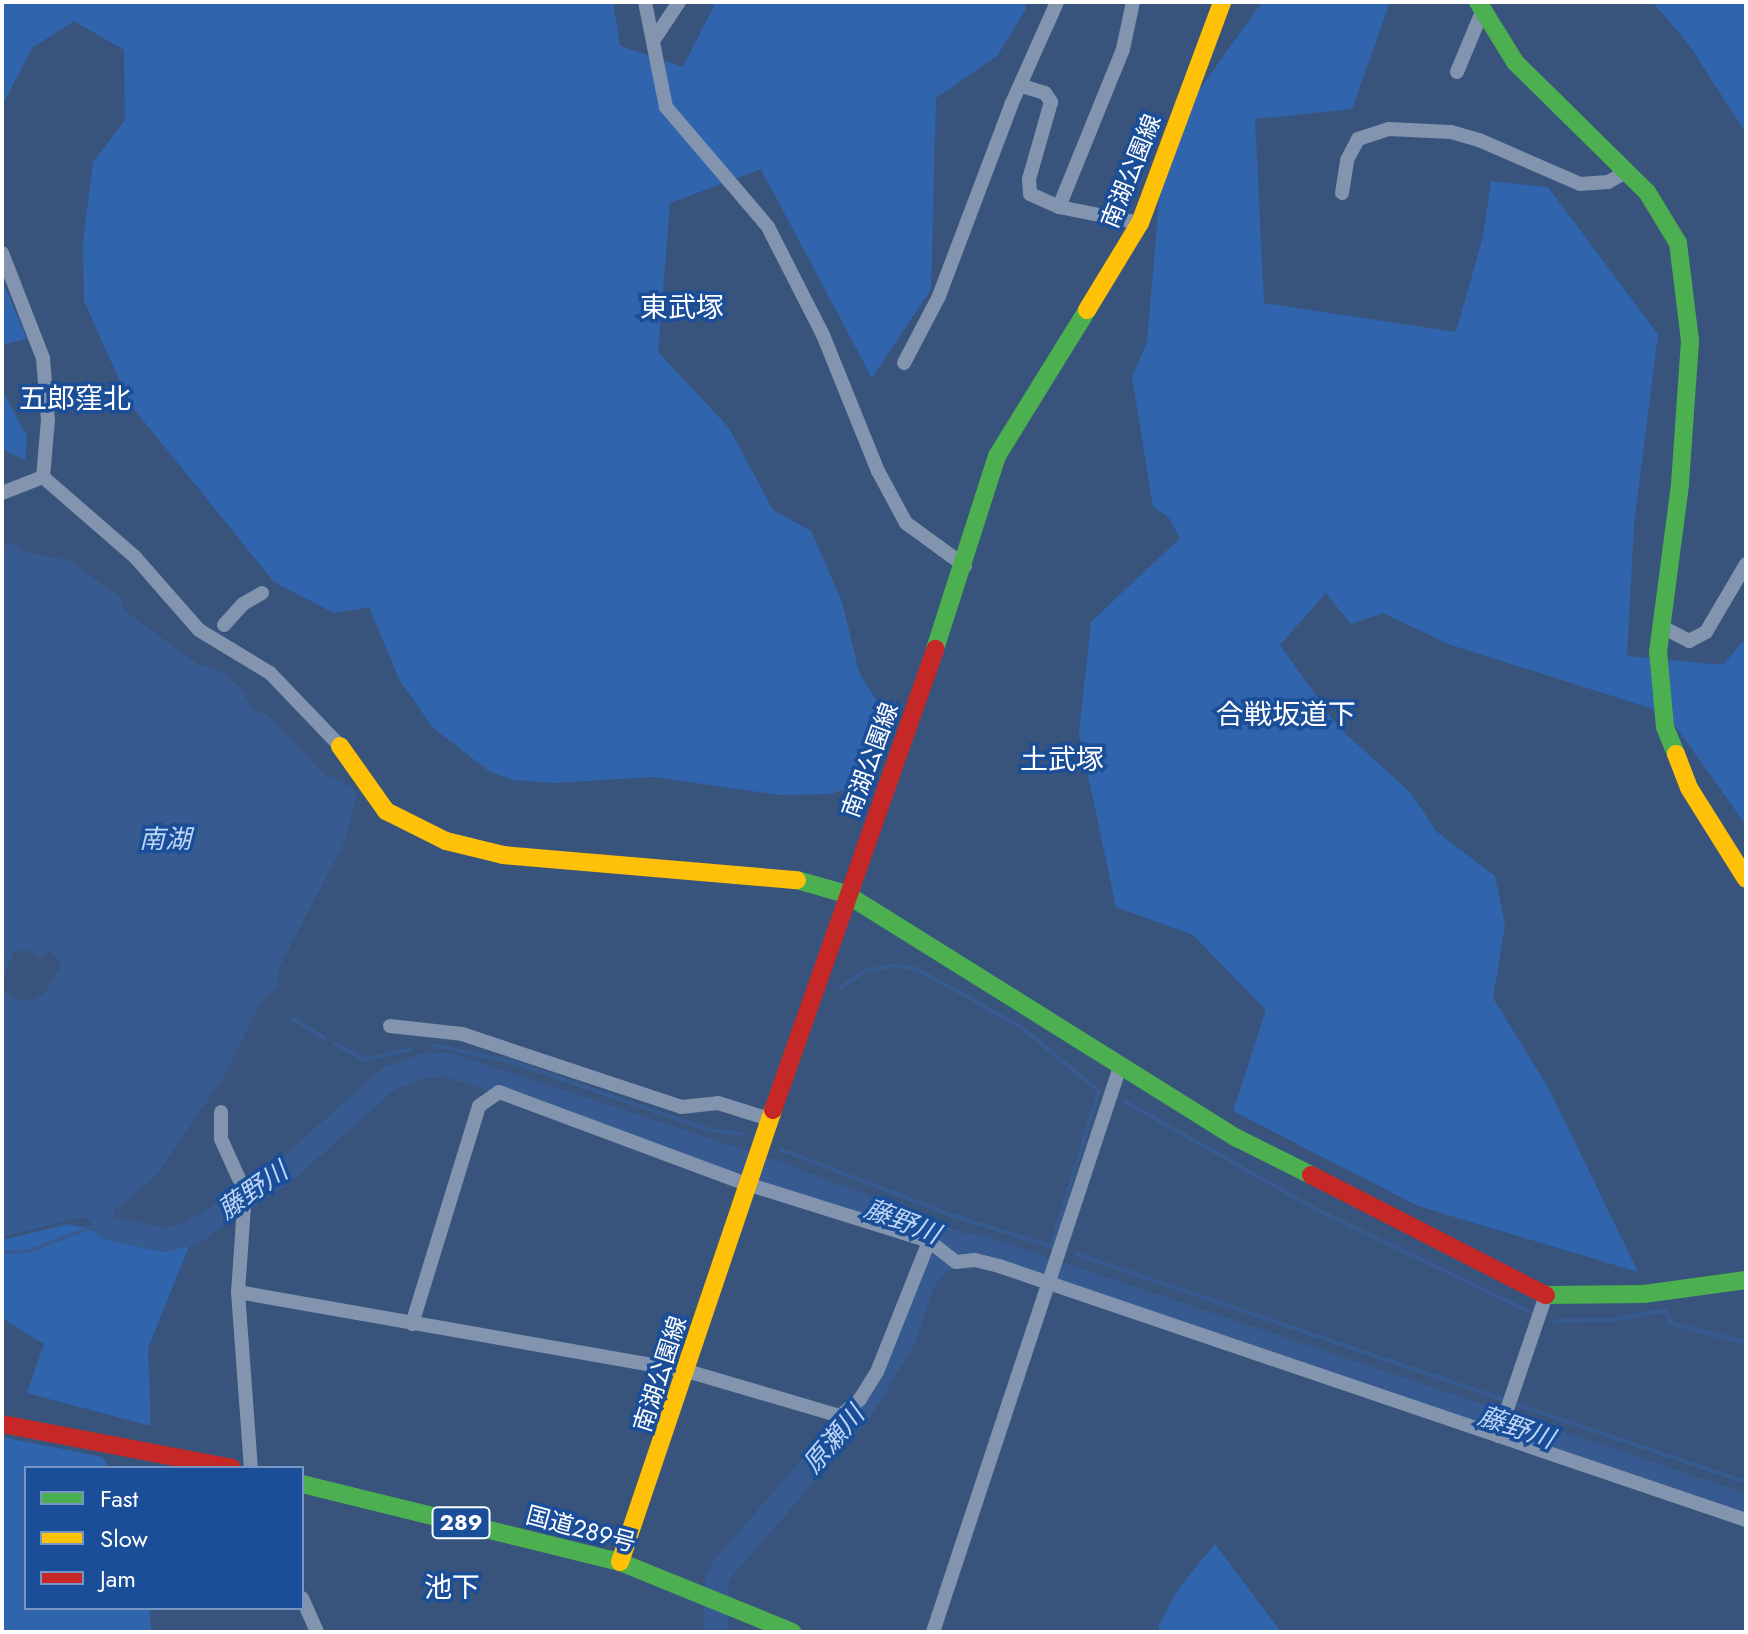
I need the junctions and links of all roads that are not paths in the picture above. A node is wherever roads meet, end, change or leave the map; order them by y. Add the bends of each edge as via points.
1 (645, 2) edge
2 (679, 2) edge
3 (1057, 2) edge
4 (1133, 2) edge
5 (1222, 2) edge
6 (1480, 7) edge
7 (655, 38) junction
8 (1457, 72) dead end
9 (1022, 86) junction
10 (1626, 172) junction
11 (1342, 193) dead end
12 (1059, 207) junction
13 (1140, 223) junction
14 (2, 253) edge
15 (904, 363) dead end
16 (43, 477) junction
17 (2, 493) edge
18 (1746, 564) edge
19 (965, 566) junction
20 (262, 593) dead end
21 (224, 625) dead end
22 (1660, 626) junction
23 (340, 746) joint
24 (1746, 879) edge
25 (846, 894) junction
26 (390, 1026) dead end
27 (1120, 1067) junction
28 (221, 1112) dead end
29 (769, 1119) junction
30 (747, 1184) junction
31 (936, 1244) junction
32 (1746, 1280) edge
33 (1046, 1281) junction
34 (238, 1292) junction
35 (1546, 1295) junction
36 (412, 1324) junction
37 (687, 1371) junction
38 (2, 1424) edge
39 (1498, 1436) junction
40 (222, 1466) edge
41 (251, 1466) edge
42 (304, 1484) edge
43 (1746, 1520) edge
44 (620, 1562) junction
45 (304, 1603) edge
46 (317, 1632) edge
47 (792, 1632) edge
48 (933, 1632) edge

1 - 7 street
2 - 7 street
3 - 9 street
4 - 12 street via 1123,49
5 - 13 main road, 南湖公園線
6 - 8 street
6 - 10 main road via 1515,62
7 - 19 street via 666,107 768,227 823,335 902,516
9 - 12 street via 1045,93 1051,102 1029,179 1030,194
9 - 15 street via 939,296
10 - 11 street via 1608,182 1580,184 1479,140 1451,132 1388,129 1365,133 1351,149
10 - 22 main road via 1669,222 1688,293 1680,485
12 - 13 street
13 - 19 main road, 南湖公園線 via 997,456
14 - 16 street via 43,358 48,420
16 - 17 street
16 - 23 street via 135,557 199,630 270,673
18 - 22 street via 1706,632 1689,641
19 - 25 main road, 南湖公園線
20 - 21 street
22 - 24 main road via 1665,727 1689,788
23 - 25 main road via 386,811 446,841 503,855 801,880
25 - 27 main road
25 - 29 main road, 南湖公園線
26 - 29 street via 462,1034 681,1107 718,1103
27 - 33 street
27 - 35 main road via 1237,1138
28 - 34 street via 221,1139 246,1199
29 - 30 main road, 南湖公園線
30 - 31 street
30 - 36 street via 499,1092 479,1106
30 - 37 main road, 南湖公園線
31 - 33 street via 952,1260 975,1260
31 - 37 street via 877,1372 840,1416
32 - 35 main road via 1644,1294
33 - 39 street
33 - 48 street
34 - 36 street
34 - 41 street
35 - 39 street
36 - 37 street
37 - 44 main road, 南湖公園線
38 - 40 main road
39 - 43 street
42 - 44 main road, 国道289号 / 289
44 - 47 main road, 国道289号 / 289
45 - 46 street

